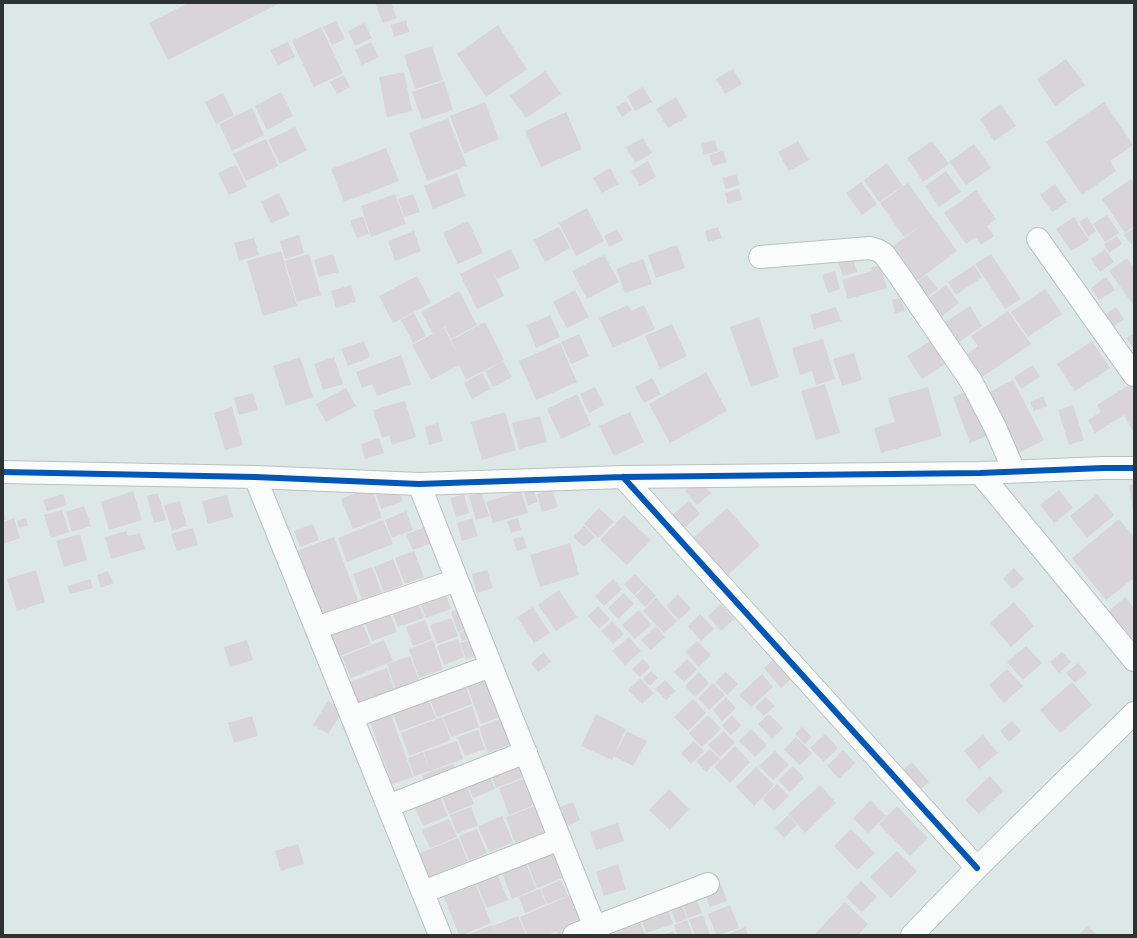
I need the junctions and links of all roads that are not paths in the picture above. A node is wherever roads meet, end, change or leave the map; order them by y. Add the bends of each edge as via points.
1 (1038, 239) dead end
2 (760, 257) dead end
3 (1134, 375) edge
4 (1134, 468) edge
5 (1014, 471) junction
6 (3, 472) edge
7 (980, 473) junction
8 (255, 477) junction
9 (624, 477) junction
10 (419, 484) junction
11 (457, 580) junction
12 (316, 628) junction
13 (1134, 660) edge
14 (491, 666) junction
15 (1134, 713) edge
16 (352, 717) junction
17 (526, 752) junction
18 (388, 806) junction
19 (560, 839) junction
20 (977, 868) junction
21 (708, 884) dead end
22 (423, 892) junction
23 (597, 931) edge
24 (440, 935) edge
25 (574, 935) edge
26 (912, 935) edge

1 - 3 street
2 - 5 street via 870,248 884,254 971,381
4 - 5 street
5 - 7 street
6 - 8 street
7 - 9 street
7 - 13 street
8 - 10 street
8 - 12 street
9 - 10 street
9 - 20 street
10 - 11 street
11 - 12 street
11 - 14 street
12 - 16 street
14 - 16 street
14 - 17 street
15 - 20 street
16 - 18 street
17 - 18 street
17 - 19 street
18 - 22 street
19 - 22 street
19 - 23 street
20 - 26 street
21 - 23 street
22 - 24 street
23 - 25 street

